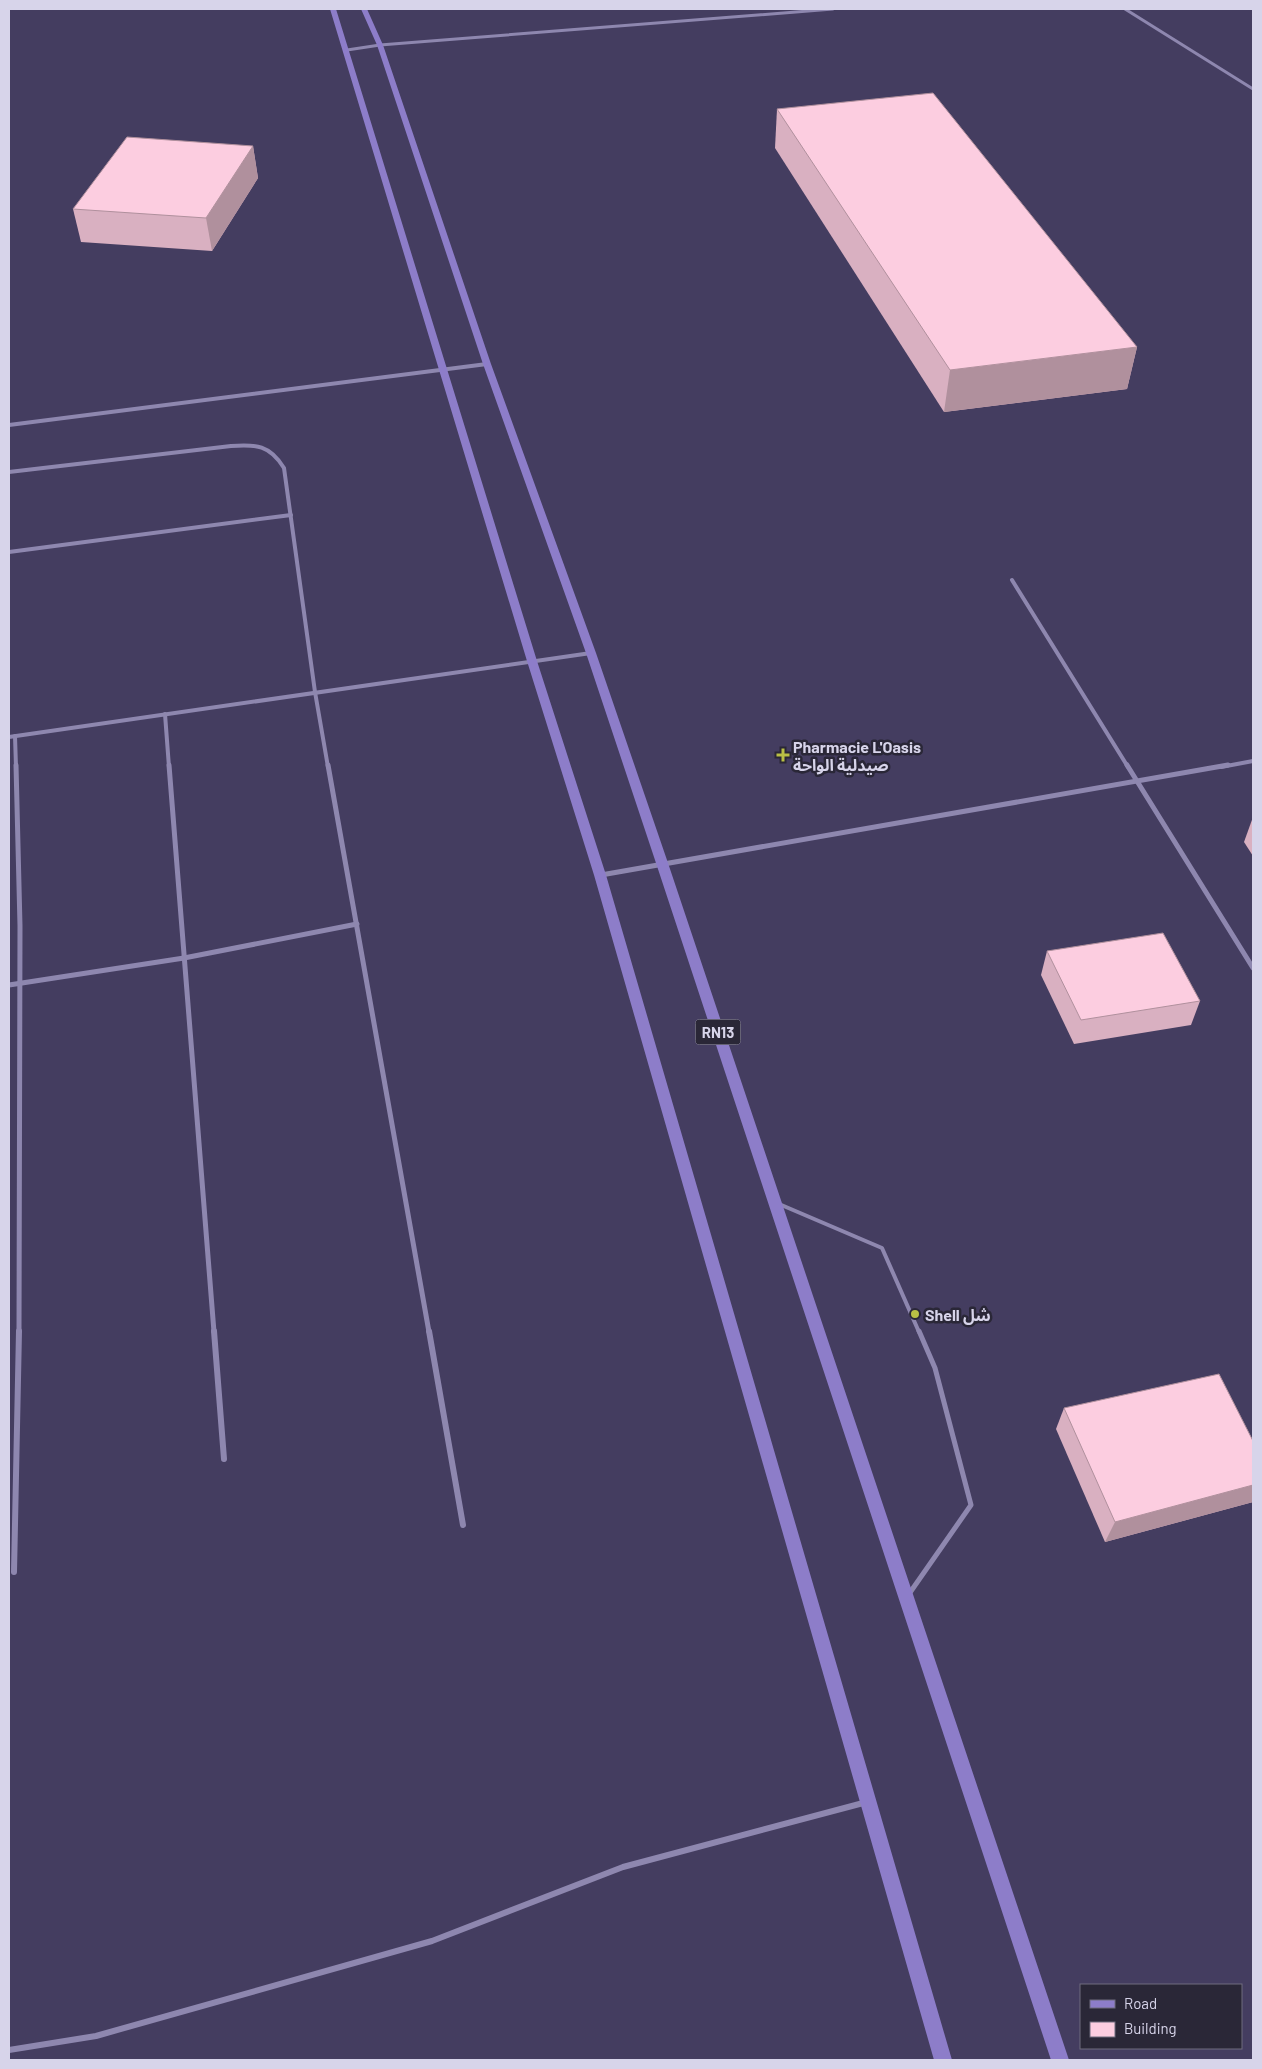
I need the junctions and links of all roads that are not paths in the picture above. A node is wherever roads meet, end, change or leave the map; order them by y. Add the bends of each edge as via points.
1 (333, 9) edge
2 (364, 9) edge
3 (833, 9) edge
4 (1125, 9) edge
5 (380, 45) junction
6 (347, 50) junction
7 (1253, 89) edge
8 (486, 364) junction
9 (443, 369) junction
10 (9, 425) edge
11 (9, 472) edge
12 (291, 515) junction
13 (9, 552) edge
14 (1012, 580) dead end
15 (591, 653) junction
16 (532, 661) junction
17 (315, 692) junction
18 (165, 714) junction
19 (9, 736) edge
20 (16, 736) junction
21 (1253, 761) edge
22 (1137, 782) junction
23 (662, 863) junction
24 (600, 875) junction
25 (357, 924) junction
26 (184, 958) junction
27 (1253, 968) edge
28 (20, 984) junction
29 (9, 985) edge
30 (775, 1203) junction
31 (224, 1459) dead end
32 (463, 1525) dead end
33 (14, 1572) dead end
34 (906, 1597) junction
35 (867, 1802) junction
36 (9, 2050) edge
37 (943, 2060) edge
38 (1060, 2060) edge

1 - 6 main road
2 - 5 main road, RN13
3 - 5 street
4 - 7 street
5 - 6 street
5 - 8 main road, RN13
6 - 9 main road
8 - 9 street
8 - 15 main road, RN13
9 - 10 street
9 - 16 main road
11 - 12 street via 253,445 270,449 279,457 284,468
12 - 13 street
12 - 17 street
14 - 22 street
15 - 16 street
15 - 23 main road, RN13
16 - 17 street
16 - 24 main road
17 - 18 street
17 - 25 street
18 - 20 street
18 - 26 street
19 - 20 street
20 - 28 street
21 - 22 street
22 - 23 street
22 - 27 street
23 - 24 street
23 - 30 main road, RN13
24 - 35 main road
25 - 26 street
25 - 32 street
26 - 28 street
26 - 31 street
28 - 29 street
28 - 33 street via 20,1296
30 - 34 main road, RN13
30 - 34 lane via 882,1248 935,1368 971,1505
34 - 38 main road, RN13
35 - 36 street via 623,1867 432,1941 96,2036
35 - 37 main road

